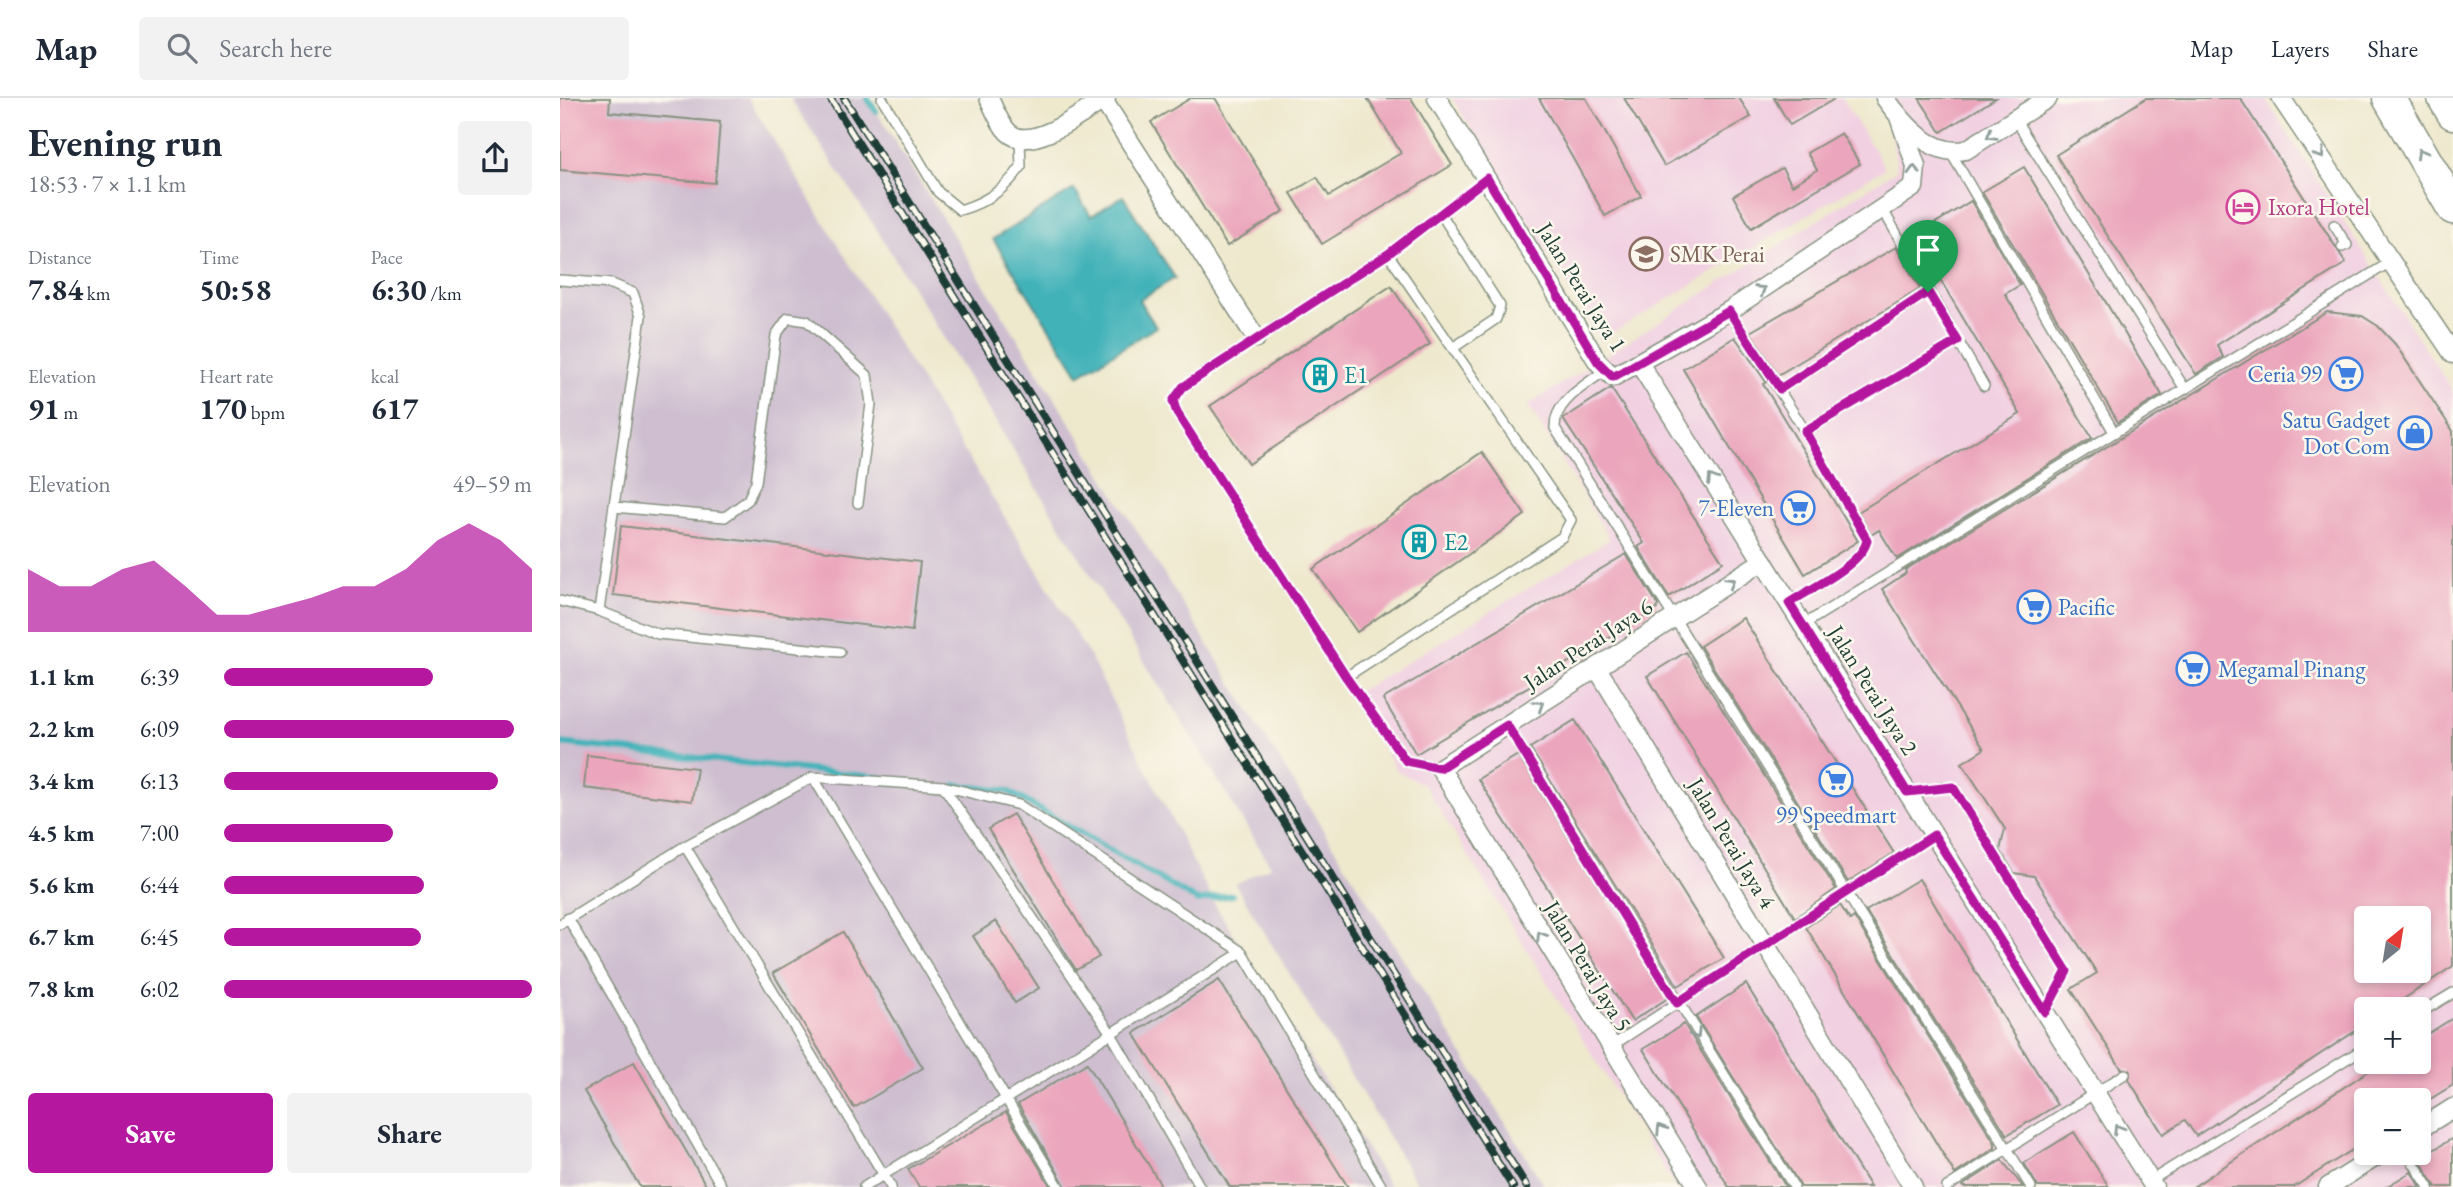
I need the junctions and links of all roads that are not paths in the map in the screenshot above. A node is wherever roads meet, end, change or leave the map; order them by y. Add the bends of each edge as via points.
1 (882, 98) edge
2 (989, 98) edge
3 (1437, 98) edge
4 (1885, 98) edge
5 (2048, 98) edge
6 (2281, 98) edge
7 (2389, 98) edge
8 (2444, 98) edge
9 (1105, 99) edge
10 (2453, 113) edge
11 (1899, 117) junction
12 (2015, 119) junction
13 (1020, 140) junction
14 (1951, 153) junction
15 (1487, 178) junction
16 (2453, 208) edge
17 (1883, 210) junction
18 (1441, 214) junction
19 (2334, 225) dead end
20 (2342, 247) dead end
21 (1388, 254) junction
22 (2392, 261) junction
23 (560, 280) edge
24 (1928, 292) junction
25 (1729, 311) junction
26 (1256, 338) junction
27 (1958, 341) junction
28 (1453, 348) junction
29 (2453, 354) edge
30 (1639, 363) junction
31 (1604, 371) junction
32 (1984, 386) dead end
33 (1780, 389) junction
34 (2185, 389) junction
35 (1805, 431) junction
36 (2114, 432) junction
37 (858, 503) dead end
38 (614, 507) junction
39 (1763, 561) junction
40 (560, 601) edge
41 (1789, 603) junction
42 (599, 611) junction
43 (1675, 617) junction
44 (1803, 625) junction
45 (840, 652) dead end
46 (1597, 668) junction
47 (1346, 677) junction
48 (1507, 725) junction
49 (1440, 768) junction
50 (813, 777) junction
51 (943, 786) junction
52 (1907, 792) junction
53 (1934, 835) junction
54 (685, 846) junction
55 (1848, 891) junction
56 (564, 921) edge
57 (1766, 945) junction
58 (1242, 952) junction
59 (2453, 993) edge
60 (1677, 1003) junction
61 (2431, 1006) edge
62 (2045, 1012) junction
63 (1110, 1032) junction
64 (1609, 1048) junction
65 (2354, 1055) edge
66 (2125, 1074) dead end
67 (2096, 1094) junction
68 (1004, 1097) junction
69 (2453, 1108) edge
70 (2431, 1122) edge
71 (2008, 1149) junction
72 (2363, 1165) edge
73 (2415, 1165) edge
74 (883, 1175) junction
75 (2152, 1184) edge
76 (722, 1187) edge
77 (864, 1187) edge
78 (891, 1187) edge
79 (1059, 1187) edge
80 (1200, 1187) edge
81 (1382, 1187) edge
82 (1698, 1187) edge
83 (1794, 1187) edge
84 (1913, 1187) edge
85 (1947, 1187) edge
86 (2031, 1187) edge
87 (2328, 1187) edge
88 (2429, 1187) edge

1 - 13 lane via 938,192 960,210 995,195 1012,179 1021,167
2 - 13 street via 1007,131
3 - 15 street, Jalan Perai Jaya 1
4 - 11 street
5 - 12 street
6 -> 22 street
16 -> 7 highway
8 - 10 highway
9 - 13 street via 1036,139
9 - 26 street
11 - 14 street via 1939,150
17 -> 11 street, Jalan Perai Jaya 1 via 1914,187 1916,166
12 -> 14 street via 1966,150
12 - 34 lane
14 - 36 lane
15 - 18 lane
15 - 31 street, Jalan Perai Jaya 1
17 - 24 lane
25 -> 17 street, Jalan Perai Jaya 1
18 - 21 lane
18 - 28 lane via 1500,306 1496,318
19 - 20 lane via 2347,245
21 - 26 lane
21 - 28 lane
22 - 29 street
22 - 34 lane
23 - 38 lane via 612,284 633,293 641,316
24 - 27 lane
24 - 33 lane
25 - 30 street, Jalan Perai Jaya 1
25 - 33 lane
26 - 47 lane via 1183,387 1173,401
27 - 32 lane
27 - 35 lane
28 - 47 lane via 1571,520 1562,537
30 - 31 street, Jalan Perai Jaya 1 via 1613,377
39 -> 30 street, Jalan Perai Jaya 2
31 - 43 lane via 1559,406 1555,428
33 - 35 lane
34 - 36 lane
35 - 41 lane via 1867,540 1856,559
36 - 44 lane
37 - 38 lane via 871,404 867,375 807,321 788,318 776,335 756,482 748,500 725,517
38 - 42 lane
39 - 41 street, Jalan Perai Jaya 2
43 -> 39 street, Jalan Perai Jaya 6
40 - 42 lane
41 - 44 street, Jalan Perai Jaya 2
42 - 45 lane via 658,634
43 - 46 street, Jalan Perai Jaya 6
43 - 55 lane
44 - 52 street, Jalan Perai Jaya 2
48 -> 46 street, Jalan Perai Jaya 6
46 - 57 street, Jalan Perai Jaya 4
47 - 49 lane via 1406,761
48 - 49 street, Jalan Perai Jaya 6
48 - 60 lane
64 -> 49 street, Jalan Perai Jaya 5
50 - 51 lane
50 - 54 lane
50 - 68 lane
51 - 58 lane via 1020,805
51 - 63 lane
52 - 53 street, Jalan Perai Jaya 2
52 - 62 lane via 1953,787 2067,971
53 - 55 lane
53 - 62 street, Jalan Perai Jaya 2
54 - 56 lane
54 - 74 lane
55 - 57 lane
55 - 71 lane
56 - 76 lane
57 - 60 lane
57 - 84 street, Jalan Perai Jaya 4
58 - 63 lane
58 - 81 lane
59 - 61 lane
60 - 64 lane
60 -> 83 lane
62 - 67 street, Jalan Perai Jaya 2
63 - 68 lane
63 - 80 lane
82 -> 64 street, Jalan Perai Jaya 5
65 - 75 lane
66 - 67 lane
67 - 71 lane
75 -> 67 street, Jalan Perai Jaya 2
68 - 74 lane
68 - 79 lane
69 - 70 street
71 - 85 lane
71 - 86 lane
72 - 87 street
73 - 88 lane
74 - 77 lane
74 - 78 lane

